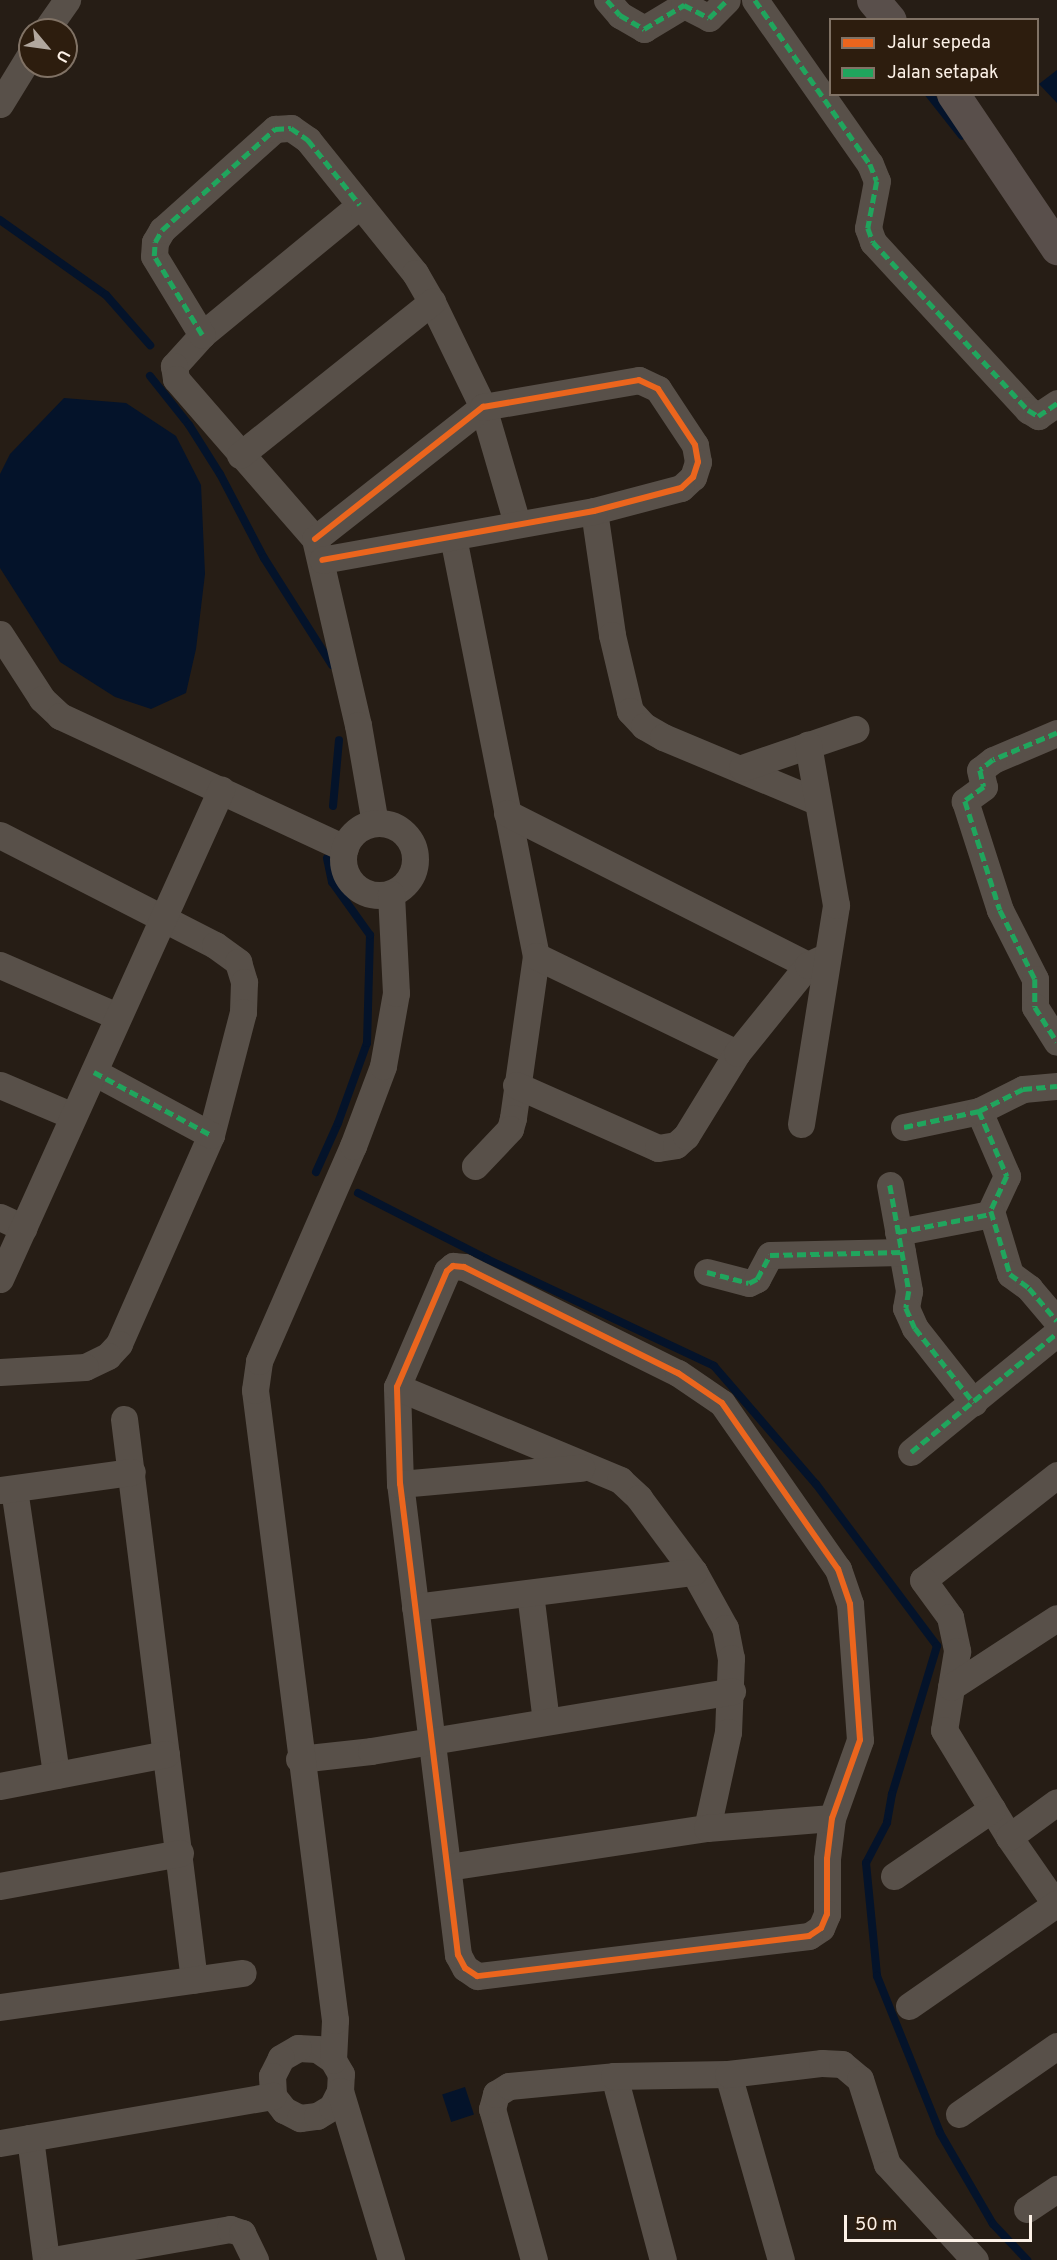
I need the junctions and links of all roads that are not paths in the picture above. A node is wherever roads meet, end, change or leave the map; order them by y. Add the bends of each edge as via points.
1 (67, 0) edge
2 (608, 0) edge
3 (727, 0) edge
4 (755, 0) edge
5 (873, 0) edge
6 (54, 18) edge
7 (888, 18) edge
8 (18, 73) edge
9 (954, 96) edge
10 (1, 98) edge
11 (360, 205) junction
12 (1057, 248) edge
13 (432, 302) junction
14 (202, 335) junction
15 (1057, 403) edge
16 (483, 407) junction
17 (240, 455) junction
18 (594, 511) junction
19 (517, 523) junction
20 (453, 537) junction
21 (319, 550) junction
22 (0, 634) edge
23 (856, 729) dead end
24 (1057, 733) edge
25 (808, 744) junction
26 (742, 768) junction
27 (221, 790) junction
28 (816, 801) junction
29 (507, 813) junction
30 (375, 823) junction
31 (0, 835) edge
32 (345, 848) junction
33 (391, 894) junction
34 (165, 918) junction
35 (536, 956) junction
36 (817, 961) junction
37 (0, 965) edge
38 (117, 1016) junction
39 (1057, 1042) edge
40 (737, 1053) junction
41 (94, 1072) junction
42 (0, 1085) edge
43 (516, 1085) junction
44 (1057, 1086) edge
45 (979, 1111) junction
46 (73, 1116) junction
47 (801, 1124) dead end
48 (904, 1127) dead end
49 (211, 1135) junction
50 (475, 1166) dead end
51 (890, 1185) dead end
52 (991, 1214) junction
53 (12, 1222) edge
54 (900, 1242) junction
55 (707, 1272) dead end
56 (0, 1279) edge
57 (1057, 1321) edge
58 (1057, 1333) edge
59 (0, 1372) edge
60 (397, 1387) junction
61 (974, 1403) junction
62 (124, 1419) dead end
63 (911, 1452) dead end
64 (584, 1468) junction
65 (132, 1472) junction
66 (1057, 1475) edge
67 (400, 1484) junction
68 (7, 1490) edge
69 (694, 1572) junction
70 (530, 1593) junction
71 (415, 1607) junction
72 (1054, 1626) edge
73 (951, 1687) junction
74 (732, 1691) junction
75 (546, 1721) junction
76 (431, 1741) junction
77 (166, 1754) junction
78 (299, 1759) junction
79 (56, 1775) junction
80 (0, 1786) edge
81 (1057, 1802) edge
82 (992, 1809) junction
83 (832, 1818) junction
84 (707, 1828) junction
85 (1009, 1837) junction
86 (180, 1853) junction
87 (448, 1867) junction
88 (894, 1876) dead end
89 (0, 1886) edge
90 (1057, 1904) edge
91 (243, 1973) dead end
92 (195, 1980) junction
93 (909, 2006) dead end
94 (0, 2007) edge
95 (1057, 2046) edge
96 (333, 2060) junction
97 (728, 2074) junction
98 (614, 2076) junction
99 (340, 2091) junction
100 (273, 2096) junction
101 (959, 2114) dead end
102 (30, 2138) junction
103 (0, 2143) edge
104 (1057, 2188) edge
105 (1028, 2209) dead end
106 (778, 2249) edge
107 (46, 2260) edge
108 (54, 2260) edge
109 (255, 2260) edge
110 (391, 2260) edge
111 (534, 2260) edge
112 (663, 2260) edge
113 (798, 2260) edge
114 (975, 2260) edge

1 - 6 street
2 - 3 street via 620,15 644,29 684,5 709,18
4 - 15 street via 870,164 877,181 868,228 873,242 1028,410 1038,416
5 - 7 street
8 - 10 street
9 - 12 street
11 - 13 street via 415,273
11 - 14 street
11 - 14 street via 308,140 291,128 275,129 162,230 155,242 154,256
13 - 16 street
13 - 17 street
14 - 17 street via 179,356 174,366 176,379
16 - 18 street via 639,380 657,389 695,445 698,462 693,477 681,488
16 - 19 street
16 - 21 street
17 - 21 street
18 - 19 street
18 - 26 street via 612,635 630,711 644,726 663,736
19 - 20 street
20 - 21 street
20 - 29 street
21 - 30 street via 358,725
22 - 27 street via 42,699 60,716
23 - 25 street
24 - 39 street via 993,760 980,770 984,787 965,801 1000,910 1035,980 1035,1007
25 - 26 street
25 - 28 street
26 - 28 street
27 - 32 street
27 - 34 street
28 - 36 street via 836,905
29 - 35 street
29 - 36 street
30 - 32 street via 356,831
30 - 33 street via 392,825 407,835 415,851 414,869 406,884
31 - 34 street
32 - 33 street via 344,868 353,885 371,895
33 - 78 street via 396,993 383,1066 353,1146 259,1361 255,1390
34 - 38 street
34 - 49 street via 238,962 244,982 243,1011
35 - 40 street
35 - 43 street
36 - 40 street
36 - 47 street
37 - 38 street
38 - 41 street
40 - 43 street via 686,1136 676,1145 658,1148
41 - 46 street
41 - 49 street
42 - 46 street
43 - 50 street via 510,1129
44 - 45 street via 1023,1089
45 - 48 street
45 - 52 street via 1007,1176
46 - 53 street
49 - 59 street via 119,1344 108,1356 85,1367
51 - 54 street
52 - 54 street
52 - 57 street via 1010,1274 1029,1288
53 - 56 street
54 - 55 street via 770,1255 757,1279 748,1283
54 - 61 street via 909,1317
58 - 61 street
60 - 64 street
60 - 67 street
60 - 83 street via 447,1271 453,1266 464,1267 678,1373 722,1403 846,1585 860,1740
61 - 63 street
62 - 65 street
64 - 67 street
64 - 69 street via 620,1480 639,1498
65 - 68 street
65 - 77 street
66 - 73 street via 923,1580 950,1617 957,1651
67 - 71 street
68 - 79 street
69 - 70 street
69 - 74 street via 725,1628
70 - 71 street
70 - 75 street
71 - 76 street
72 - 73 street
73 - 82 street via 944,1730
74 - 75 street
74 - 84 street via 728,1732
75 - 76 street
76 - 78 street
76 - 87 street
77 - 79 street
77 - 86 street
78 - 96 street via 335,2020
79 - 80 street
81 - 85 street
82 - 85 street
82 - 88 street
83 - 84 street
83 - 87 street via 827,1914 821,1928 809,1936 477,1976 465,1968 458,1955
84 - 87 street
85 - 90 street
86 - 89 street
86 - 92 street
90 - 93 street
91 - 92 street
92 - 94 street
95 - 101 street
96 - 99 street via 341,2074
96 - 100 street via 317,2049 298,2048 281,2058 272,2076
97 - 98 street
97 - 106 street
97 - 114 street via 842,2064 860,2079 887,2164
98 - 111 street via 509,2086 496,2094 492,2109
98 - 112 street
99 - 100 street via 332,2107 317,2116 300,2118 284,2110
99 - 110 street
100 - 102 street
102 - 103 street
102 - 107 street
104 - 105 street
106 - 113 street
108 - 109 street via 230,2229 242,2233

